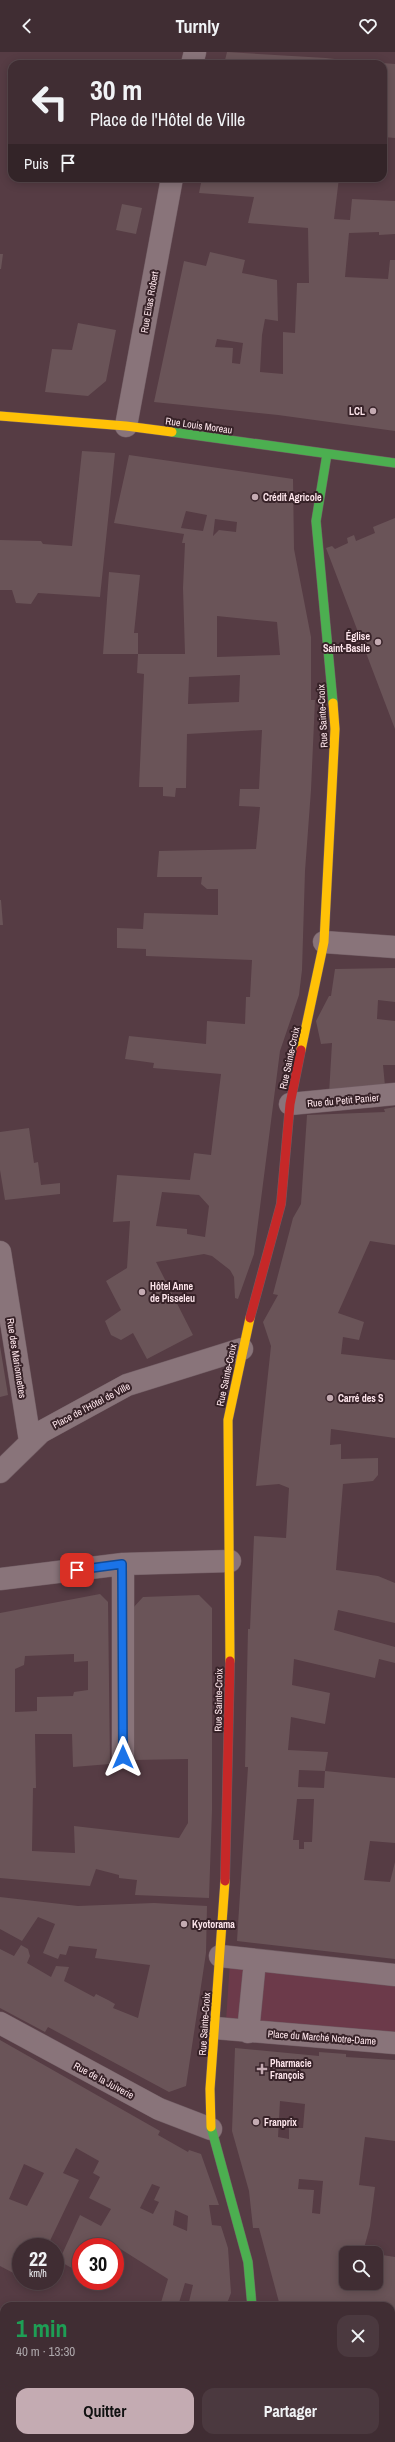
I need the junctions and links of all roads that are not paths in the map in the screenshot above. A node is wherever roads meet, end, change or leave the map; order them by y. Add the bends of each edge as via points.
1 (171, 182) edge
2 (0, 416) edge
3 (126, 426) junction
4 (327, 454) junction
5 (395, 463) edge
6 (324, 942) junction
7 (395, 947) edge
8 (395, 1094) edge
9 (290, 1104) junction
10 (0, 1252) edge
11 (242, 1349) junction
12 (30, 1441) junction
13 (0, 1472) edge
14 (230, 1561) junction
15 (122, 1564) junction
16 (0, 1579) edge
17 (123, 1757) dead end
18 (220, 1956) junction
19 (255, 1961) junction
20 (395, 1975) edge
21 (0, 2023) edge
22 (215, 2028) junction
23 (248, 2032) junction
24 (395, 2043) edge
25 (211, 2129) junction
26 (252, 2302) edge

1 - 3 street, Rue Elias Robert
2 - 3 street, Rue Louis Moreau
3 - 4 street, Rue Louis Moreau
4 - 5 street, Rue Louis Moreau
4 - 6 street, Rue Sainte-Croix via 316,521 335,729
6 - 7 street
6 - 9 street, Rue Sainte-Croix
8 - 9 street, Rue du Petit Panier
9 - 11 street, Rue Sainte-Croix via 281,1204
10 - 12 street, Rue des Marionnettes
11 - 12 street, Place de l'Hôtel de Ville via 127,1384 41,1432
11 - 14 street, Rue Sainte-Croix via 228,1420
12 - 13 street, Place de l'Hôtel de Ville
14 - 15 street
14 - 18 street, Rue Sainte-Croix via 231,1606
15 - 16 street
15 - 17 street
18 - 19 street
18 - 22 street, Rue Sainte-Croix
19 - 20 street
19 - 23 street
21 - 25 street, Rue de la Juiverie via 159,2109
22 - 23 street, Place du Marché Notre-Dame
22 - 25 street, Rue Sainte-Croix via 210,2089
23 - 24 street, Place du Marché Notre-Dame
25 - 26 street, Rue Sainte-Croix via 248,2262

